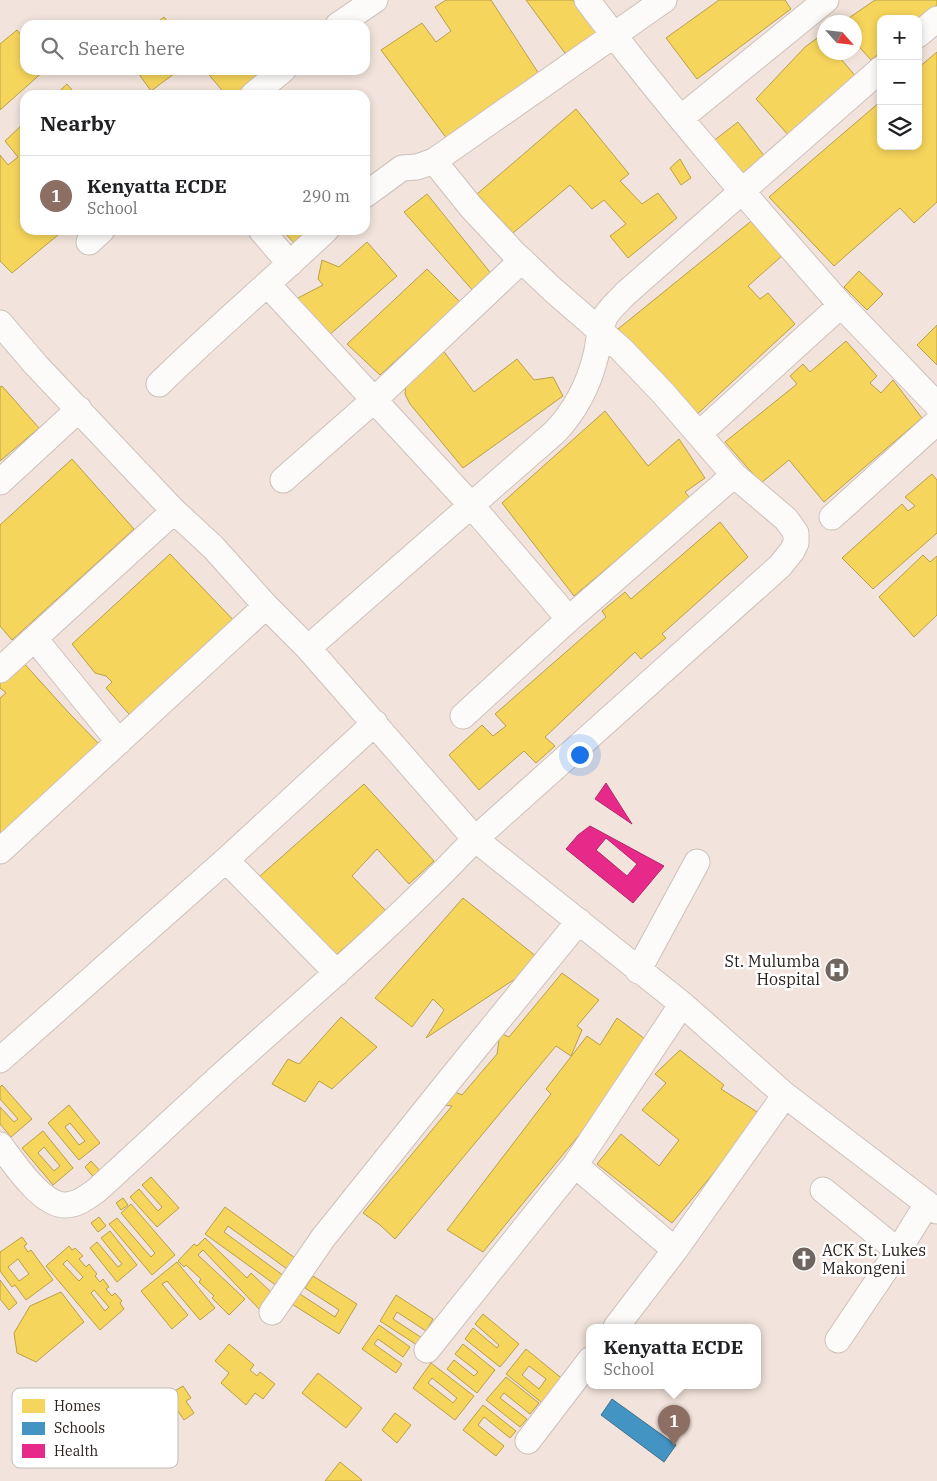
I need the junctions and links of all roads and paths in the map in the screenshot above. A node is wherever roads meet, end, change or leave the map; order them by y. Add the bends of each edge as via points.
1 (375, 0) edge
2 (587, 0) edge
3 (664, 0) edge
4 (817, 3) edge
5 (937, 19) edge
6 (345, 20) edge
7 (922, 32) edge
8 (614, 36) junction
9 (877, 73) edge
10 (277, 75) edge
11 (259, 90) edge
12 (681, 118) junction
13 (434, 161) junction
14 (370, 191) edge
15 (742, 192) junction
16 (265, 235) edge
17 (321, 235) edge
18 (522, 260) junction
19 (290, 264) junction
20 (268, 284) junction
21 (841, 305) junction
22 (0, 323) edge
23 (599, 331) junction
24 (159, 384) dead end
25 (374, 400) junction
26 (937, 405) edge
27 (79, 409) junction
28 (937, 422) edge
29 (699, 434) junction
30 (734, 476) junction
31 (283, 480) dead end
32 (0, 482) edge
33 (471, 505) junction
34 (174, 511) junction
35 (832, 517) dead end
36 (266, 606) junction
37 (569, 619) junction
38 (35, 639) junction
39 (308, 648) junction
40 (4, 659) edge
41 (463, 716) dead end
42 (375, 723) junction
43 (120, 742) junction
44 (475, 839) junction
45 (0, 851) edge
46 (226, 860) junction
47 (697, 862) dead end
48 (579, 921) junction
49 (638, 970) junction
50 (337, 973) junction
51 (682, 1004) junction
52 (0, 1060) edge
53 (785, 1095) junction
54 (0, 1145) edge
55 (575, 1165) junction
56 (823, 1190) dead end
57 (932, 1208) edge
58 (675, 1250) junction
59 (898, 1251) junction
60 (272, 1312) dead end
61 (618, 1324) edge
62 (838, 1340) dead end
63 (427, 1350) dead end
64 (586, 1365) edge
65 (528, 1441) dead end

1 - 6 street
2 - 8 street
3 - 8 street
4 - 12 street
5 - 7 street
8 - 12 street
8 - 13 street
9 - 15 street
10 - 11 street
12 - 15 street
13 - 14 street via 402,168
13 - 18 street via 471,207
15 - 21 street
15 - 23 street via 625,294 606,315
16 - 19 street
17 - 19 street
18 - 23 street
18 - 25 street
19 - 20 street
20 - 24 street
20 - 25 street
21 - 26 street
21 - 29 street
22 - 27 street
23 - 29 street via 621,349
23 - 33 street via 591,372 569,417
25 - 31 street
25 - 33 street
27 - 32 street
27 - 34 street
28 - 35 street
29 - 30 street
30 - 37 street
30 - 44 street via 786,519 796,533 792,551 780,566
33 - 37 street
33 - 39 street
34 - 36 street via 213,547
34 - 38 street
36 - 39 street
36 - 43 street
37 - 41 street
38 - 40 street
38 - 43 street
39 - 42 street
42 - 44 street
42 - 46 street
43 - 45 street
44 - 48 street
44 - 50 street
46 - 50 street
46 - 52 street
47 - 49 street
48 - 49 street
48 - 60 street via 323,1238
49 - 51 street
50 - 54 street via 83,1201 64,1205 47,1199
51 - 53 street
51 - 55 street
53 - 57 street
53 - 58 street
55 - 58 street
55 - 63 street
56 - 59 street
57 - 59 street
58 - 61 street
59 - 62 street
64 - 65 street

